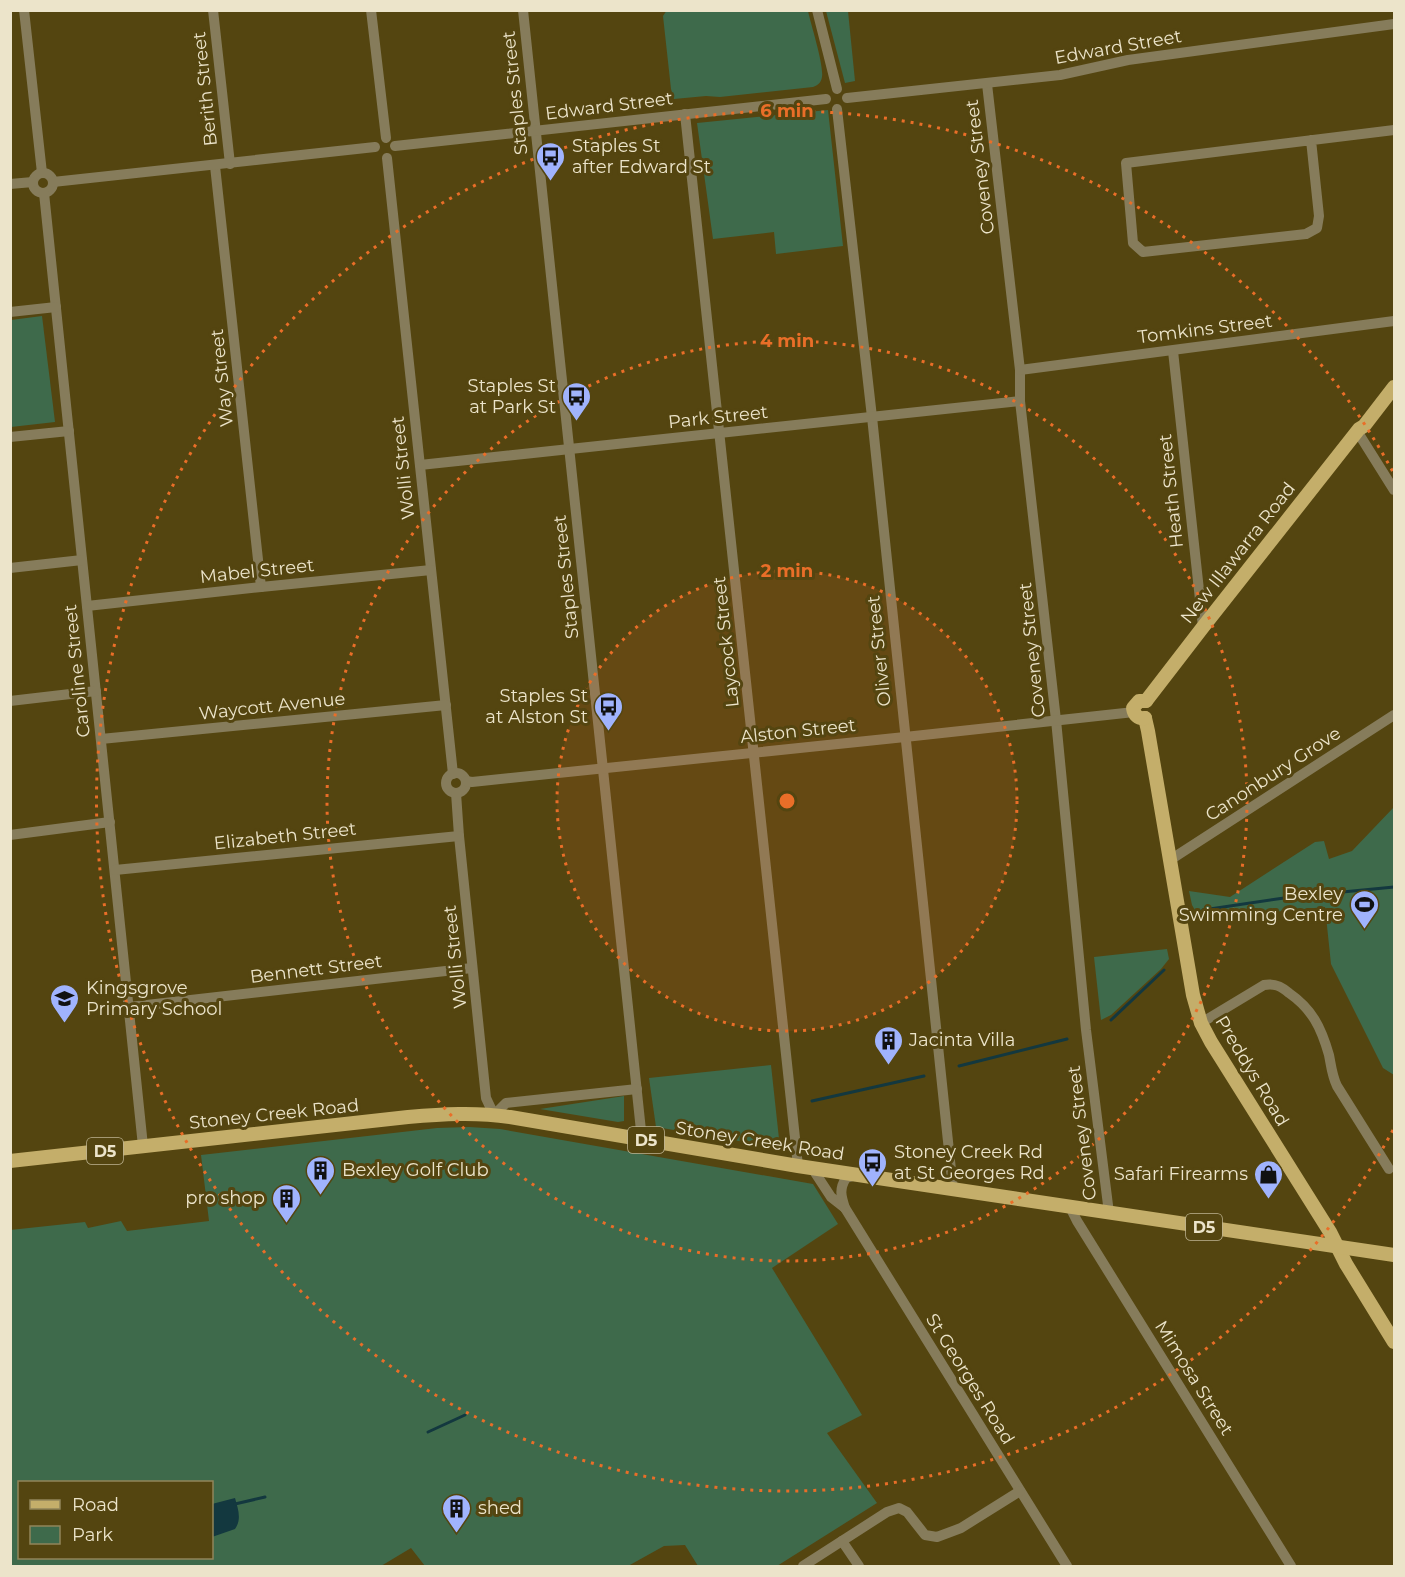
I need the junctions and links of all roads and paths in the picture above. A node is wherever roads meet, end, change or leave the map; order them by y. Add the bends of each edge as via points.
1 (24, 10) edge
2 (213, 10) edge
3 (371, 10) edge
4 (523, 10) edge
5 (817, 10) edge
6 (1395, 24) edge
7 (987, 84) junction
8 (837, 89) junction
9 (846, 98) junction
10 (826, 99) junction
11 (837, 109) junction
12 (685, 114) junction
13 (1395, 130) edge
14 (536, 131) junction
15 (386, 138) junction
16 (1311, 140) junction
17 (395, 146) junction
18 (375, 147) junction
19 (387, 158) junction
20 (230, 164) junction
21 (215, 166) junction
22 (42, 173) junction
23 (33, 182) junction
24 (53, 182) junction
25 (10, 183) edge
26 (44, 193) junction
27 (56, 307) junction
28 (10, 312) edge
29 (1395, 321) edge
30 (1173, 351) junction
31 (1020, 369) junction
32 (1395, 378) edge
33 (1395, 387) edge
34 (1020, 401) junction
35 (872, 417) junction
36 (1358, 430) junction
37 (69, 431) junction
38 (719, 433) junction
39 (10, 437) edge
40 (569, 449) junction
41 (420, 465) junction
42 (1395, 490) edge
43 (82, 560) junction
44 (10, 568) edge
45 (431, 570) junction
46 (261, 587) junction
47 (87, 606) junction
48 (1203, 627) junction
49 (96, 691) junction
50 (10, 701) edge
51 (1146, 701) joint
52 (446, 705) junction
53 (1139, 715) junction
54 (1395, 715) edge
55 (1056, 720) junction
56 (905, 737) junction
57 (101, 739) junction
58 (754, 752) junction
59 (603, 769) junction
60 (453, 774) junction
61 (466, 781) junction
62 (456, 793) junction
63 (110, 822) junction
64 (10, 835) edge
65 (459, 836) junction
66 (1170, 860) junction
67 (115, 870) junction
68 (472, 968) junction
69 (129, 1007) junction
70 (1201, 1023) junction
71 (637, 1089) junction
72 (494, 1115) junction
73 (642, 1140) junction
74 (143, 1146) junction
75 (10, 1161) edge
76 (805, 1167) junction
77 (1389, 1169) dead end
78 (856, 1175) junction
79 (952, 1189) junction
80 (1070, 1207) junction
81 (845, 1208) junction
82 (1108, 1213) junction
83 (1337, 1246) junction
84 (1395, 1255) edge
85 (1395, 1342) edge
86 (1020, 1491) junction
87 (843, 1541) junction
88 (803, 1566) edge
89 (859, 1566) edge
90 (1067, 1566) edge
91 (1292, 1566) edge

1 - 22 street
2 - 20 street, Berith Street
3 - 15 street
4 - 14 street, Staples Street
5 - 8 street
6 - 7 street, Edward Street via 1128,60 1060,75
7 - 9 street, Edward Street
7 - 31 street, Coveney Street
8 - 9 street
8 - 10 street via 831,90
9 - 11 street
10 - 11 street
10 - 12 street, Edward Street
11 - 35 street, Oliver Street
12 - 14 street, Edward Street
12 - 38 street, Laycock Street
13 - 16 street
14 - 17 street, Edward Street
14 - 40 street, Staples Street
15 - 17 street
15 - 18 street
16 - 16 street via 1126,163 1133,243 1143,252 1306,234 1317,228
17 - 19 street via 393,155
18 - 19 street via 379,156
18 - 20 street
19 - 41 street, Wolli Street
20 - 21 street
21 - 24 street
21 - 46 street, Way Street
22 - 23 street
22 - 24 street via 51,176
23 - 25 street
23 - 26 street via 36,190
24 - 26 street
26 - 27 street, Caroline Street
27 - 28 street
27 - 37 street, Caroline Street
29 - 30 street, Tomkins Street
30 - 31 street, Tomkins Street
30 - 48 street, Heath Street
31 - 34 street, Coveney Street
32 - 36 main road, New Illawarra Road
33 - 36 main road, New Illawarra Road
34 - 35 street, Park Street
34 - 55 street, Coveney Street
35 - 38 street, Park Street
35 - 56 street, Oliver Street
36 - 42 street
36 - 48 main road, New Illawarra Road
37 - 39 street
37 - 43 street, Caroline Street
38 - 40 street, Park Street
38 - 58 street, Laycock Street
40 - 41 street, Park Street
40 - 59 street, Staples Street
41 - 45 street, Wolli Street
43 - 44 street
43 - 47 street, Caroline Street
45 - 46 street, Mabel Street
45 - 52 street, Wolli Street
46 - 47 street, Mabel Street
47 - 49 street, Caroline Street
48 - 51 main road, New Illawarra Road
49 - 50 street
49 - 57 street, Caroline Street
51 - 53 main road, Preddys Road via 1151,709 1148,716
52 - 57 street, Waycott Avenue
52 - 60 street, Wolli Street
53 - 55 street, Alston Street
53 - 66 main road, Preddys Road via 1149,731
54 - 66 street, Canonbury Grove
55 - 56 street, Alston Street
55 - 82 street, Coveney Street
56 - 58 street, Alston Street
56 - 79 street, Oliver Street
57 - 63 street, Caroline Street
58 - 59 street, Alston Street
58 - 76 street, Laycock Street
59 - 61 street, Alston Street
59 - 71 street, Staples Street
60 - 61 street via 460,774
60 - 62 street via 446,785
61 - 62 street via 464,790
62 - 65 street, Wolli Street
63 - 64 street
63 - 67 street, Caroline Street
65 - 67 street, Elizabeth Street
65 - 68 street, Wolli Street
66 - 70 main road, Preddys Road
67 - 69 street, Caroline Street
68 - 69 street, Bennett Street
68 - 72 street, Wolli Street via 486,1098
69 - 74 street, Caroline Street
70 - 77 street via 1264,985 1275,984 1293,995 1316,1020 1337,1086
70 - 83 main road, Preddys Road
71 - 72 street via 506,1103
71 - 73 street, Staples Street
72 - 73 main road, Stoney Creek Road / D5
72 - 74 main road, Stoney Creek Road / D5 via 431,1115
73 - 76 main road, Stoney Creek Road / D5
74 - 75 main road, Stoney Creek Road / D5
76 - 78 main road, Stoney Creek Road / D5
76 - 81 street, St Georges Road
78 - 79 main road, Stoney Creek Road / D5
78 - 81 street via 846,1178 841,1186
79 - 80 main road, Stoney Creek Road / D5
80 - 82 main road, Stoney Creek Road / D5
80 - 91 street, Mimosa Street
81 - 86 street, St Georges Road
82 - 83 main road, Stoney Creek Road / D5
83 - 84 main road, Stoney Creek Road / D5
83 - 85 main road, Preddys Road
86 - 87 street via 961,1528 937,1537 925,1535 899,1508
86 - 90 street, St Georges Road
87 - 88 street
87 - 89 street

